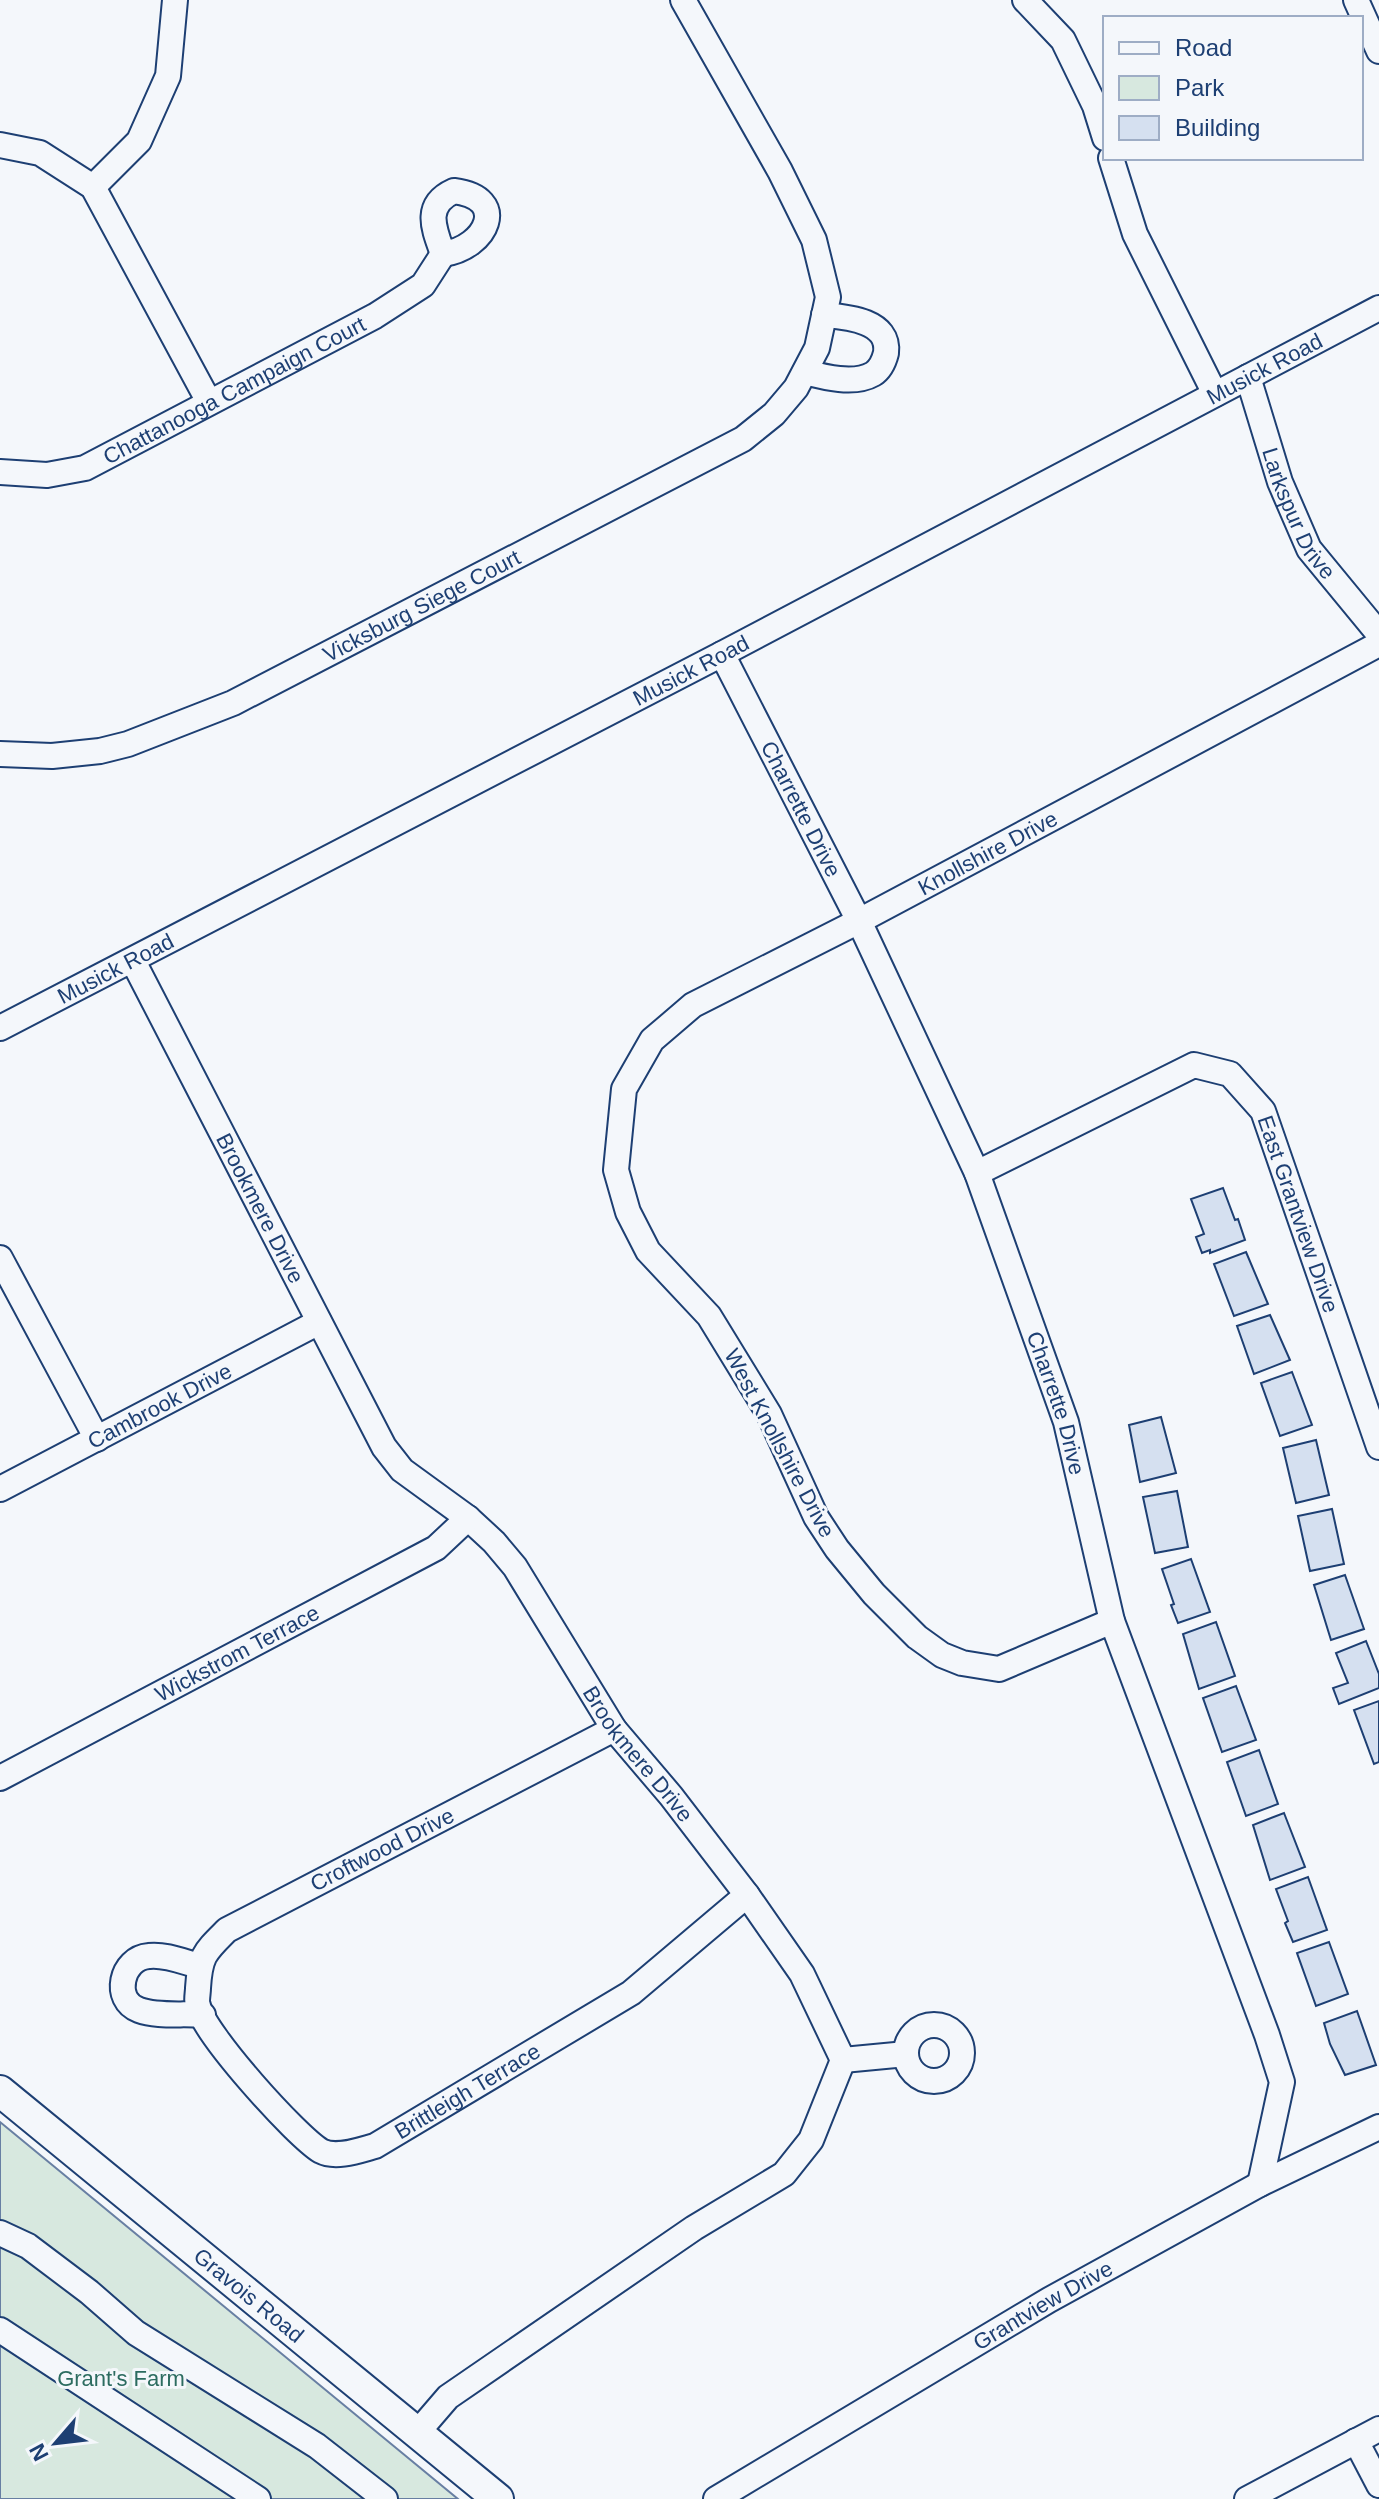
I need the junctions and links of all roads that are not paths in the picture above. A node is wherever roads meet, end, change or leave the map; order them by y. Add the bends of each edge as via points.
1 (175, 0) edge
2 (683, 0) edge
3 (1025, 0) edge
4 (1356, 0) edge
5 (1379, 51) edge
6 (1103, 132) edge
7 (0, 145) edge
8 (1112, 160) edge
9 (93, 187) junction
10 (443, 254) dead end
11 (1379, 308) edge
12 (824, 315) junction
13 (805, 372) junction
14 (1248, 377) junction
15 (1215, 394) junction
16 (209, 402) junction
17 (0, 472) edge
18 (1379, 634) edge
19 (1379, 644) edge
20 (722, 654) junction
21 (0, 754) edge
22 (859, 921) junction
23 (133, 961) junction
24 (0, 1028) edge
25 (624, 1089) joint
26 (977, 1173) junction
27 (0, 1258) edge
28 (319, 1322) junction
29 (97, 1439) junction
30 (1379, 1447) edge
31 (0, 1489) edge
32 (468, 1518) junction
33 (1112, 1621) junction
34 (614, 1729) junction
35 (0, 1778) edge
36 (747, 1895) junction
37 (199, 1966) junction
38 (200, 2011) junction
39 (906, 2054) dead end
40 (843, 2060) junction
41 (0, 2091) edge
42 (1379, 2127) edge
43 (1260, 2184) junction
44 (0, 2233) edge
45 (0, 2330) edge
46 (1379, 2429) edge
47 (417, 2433) junction
48 (1356, 2441) junction
49 (1379, 2485) edge
50 (258, 2499) edge
51 (385, 2499) edge
52 (498, 2499) edge
53 (716, 2499) edge
54 (1247, 2499) edge

1 - 9 street via 168,76 139,141
2 - 12 street, Vicksburg Siege Court via 814,240 828,297
3 - 6 street via 1063,40
4 - 5 street
7 - 9 street via 40,153
8 - 15 street via 1135,234
9 - 16 street
10 - 16 street, Chattanooga Campaign Court via 423,285 375,316
11 - 14 street, Musick Road
12 - 13 street, Vicksburg Siege Court
12 - 13 street via 858,319 879,331 887,347 884,363 873,374 853,378
13 - 21 street, Vicksburg Siege Court via 774,414 743,439 233,703 100,751
14 - 15 street, Musick Road
14 - 18 street, Larkspur Drive via 1280,482 1309,549
15 - 20 street, Musick Road
16 - 17 street, Chattanooga Campaign Court via 85,468 47,475
19 - 22 street, Knollshire Drive
20 - 22 street, Charrette Drive
20 - 23 street, Musick Road
22 - 25 street, Knollshire Drive via 693,1005 652,1040
22 - 26 street, Charrette Drive
23 - 24 street, Musick Road
23 - 28 street, Brookmere Drive
25 - 33 street, West Knollshire Drive via 616,1170 628,1212 648,1251 709,1316 769,1414 816,1517 874,1594 942,1655 999,1669
26 - 30 street, East Grantview Drive via 1194,1065 1230,1074 1263,1111
26 - 33 street, Charrette Drive via 1066,1422
27 - 29 street
28 - 29 street, Cambrook Drive
28 - 32 street, Brookmere Drive via 384,1447 402,1470
29 - 31 street, Cambrook Drive
32 - 34 street, Brookmere Drive via 515,1567
32 - 35 street, Wickstrom Terrace via 436,1548
33 - 43 street, Charrette Drive via 1282,2082
34 - 36 street, Brookmere Drive
34 - 37 street, Croftwood Drive via 227,1930
36 - 38 street, Brittleigh Terrace via 631,1993 375,2146 346,2153 323,2152 283,2118 221,2047
36 - 40 street, Brookmere Drive via 802,1974
37 - 38 street
37 - 38 street via 148,1955 124,1972 121,1983 136,2009
39 - 40 street
40 - 47 street via 811,2140 784,2174 694,2228 448,2397
41 - 47 main road, Gravois Road
42 - 43 street, Grantview Drive
43 - 53 street, Grantview Drive via 1049,2300
44 - 51 street via 28,2246 136,2333 317,2446
45 - 50 street
46 - 48 street
47 - 52 main road, Gravois Road
48 - 49 street
48 - 54 street

